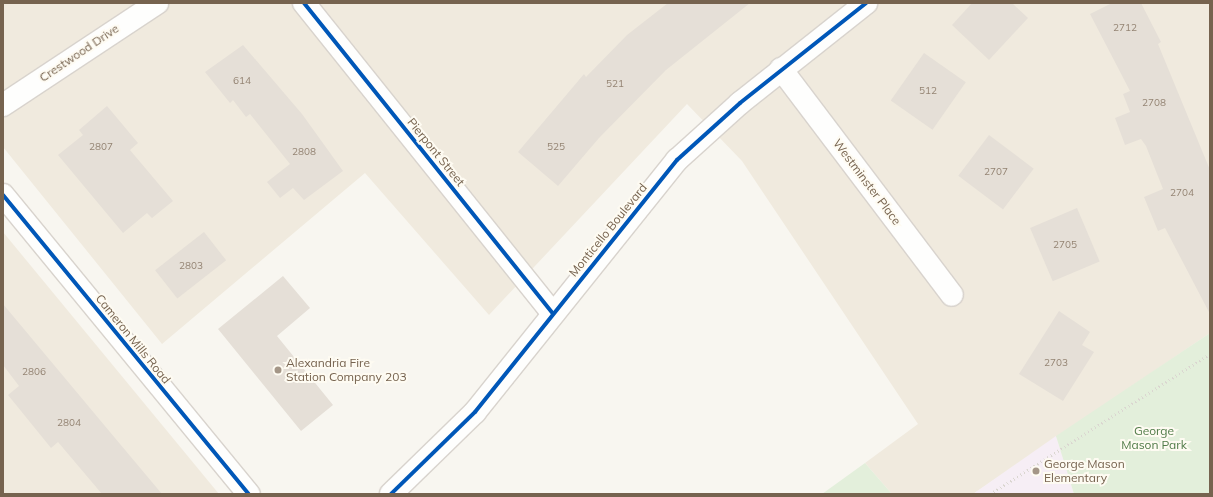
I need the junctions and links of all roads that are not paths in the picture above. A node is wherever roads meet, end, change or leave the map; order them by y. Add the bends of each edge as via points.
1 (157, 3) edge
2 (304, 3) edge
3 (866, 3) edge
4 (781, 69) junction
5 (3, 105) edge
6 (3, 194) edge
7 (952, 295) dead end
8 (553, 314) junction
9 (249, 494) edge
10 (392, 494) edge

1 - 5 street, Crestwood Drive
2 - 8 street, Pierpont Street
3 - 4 street, Monticello Boulevard
4 - 7 street, Westminster Place
4 - 8 street, Monticello Boulevard via 677,160
6 - 9 street, Cameron Mills Road
8 - 10 street, Monticello Boulevard via 475,412

